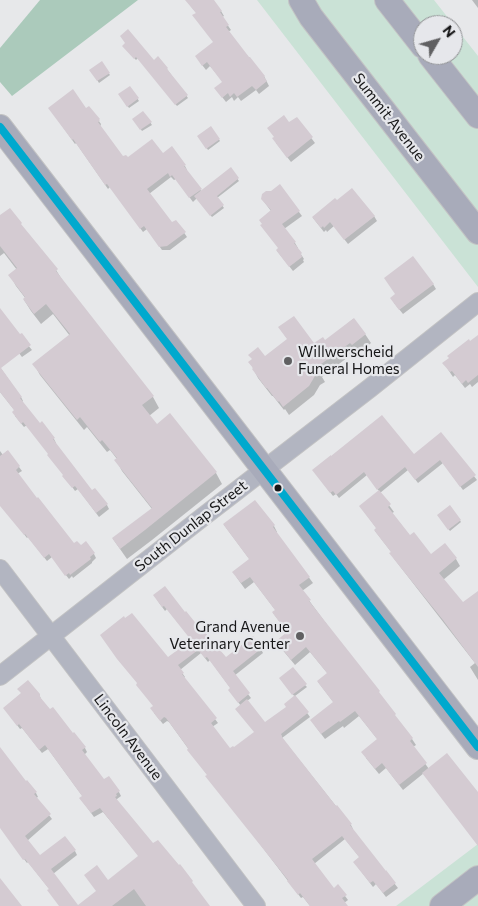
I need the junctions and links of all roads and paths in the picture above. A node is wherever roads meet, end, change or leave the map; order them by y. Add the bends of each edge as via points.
1 (301, 0) edge
2 (387, 0) edge
3 (413, 33) edge
4 (438, 65) edge
5 (478, 116) edge
6 (0, 127) edge
7 (478, 232) edge
8 (478, 302) edge
9 (264, 469) junction
10 (0, 569) edge
11 (51, 636) junction
12 (0, 676) edge
13 (478, 747) edge
14 (478, 878) edge
15 (256, 906) edge
16 (442, 906) edge

1 - 7 main road, Summit Avenue
2 - 3 main road
4 - 5 main road
6 - 9 main road
8 - 9 street, South Dunlap Street
9 - 11 street, South Dunlap Street
9 - 13 main road
10 - 11 street, Lincoln Avenue
11 - 12 street, South Dunlap Street
11 - 15 street, Lincoln Avenue
14 - 16 main road

